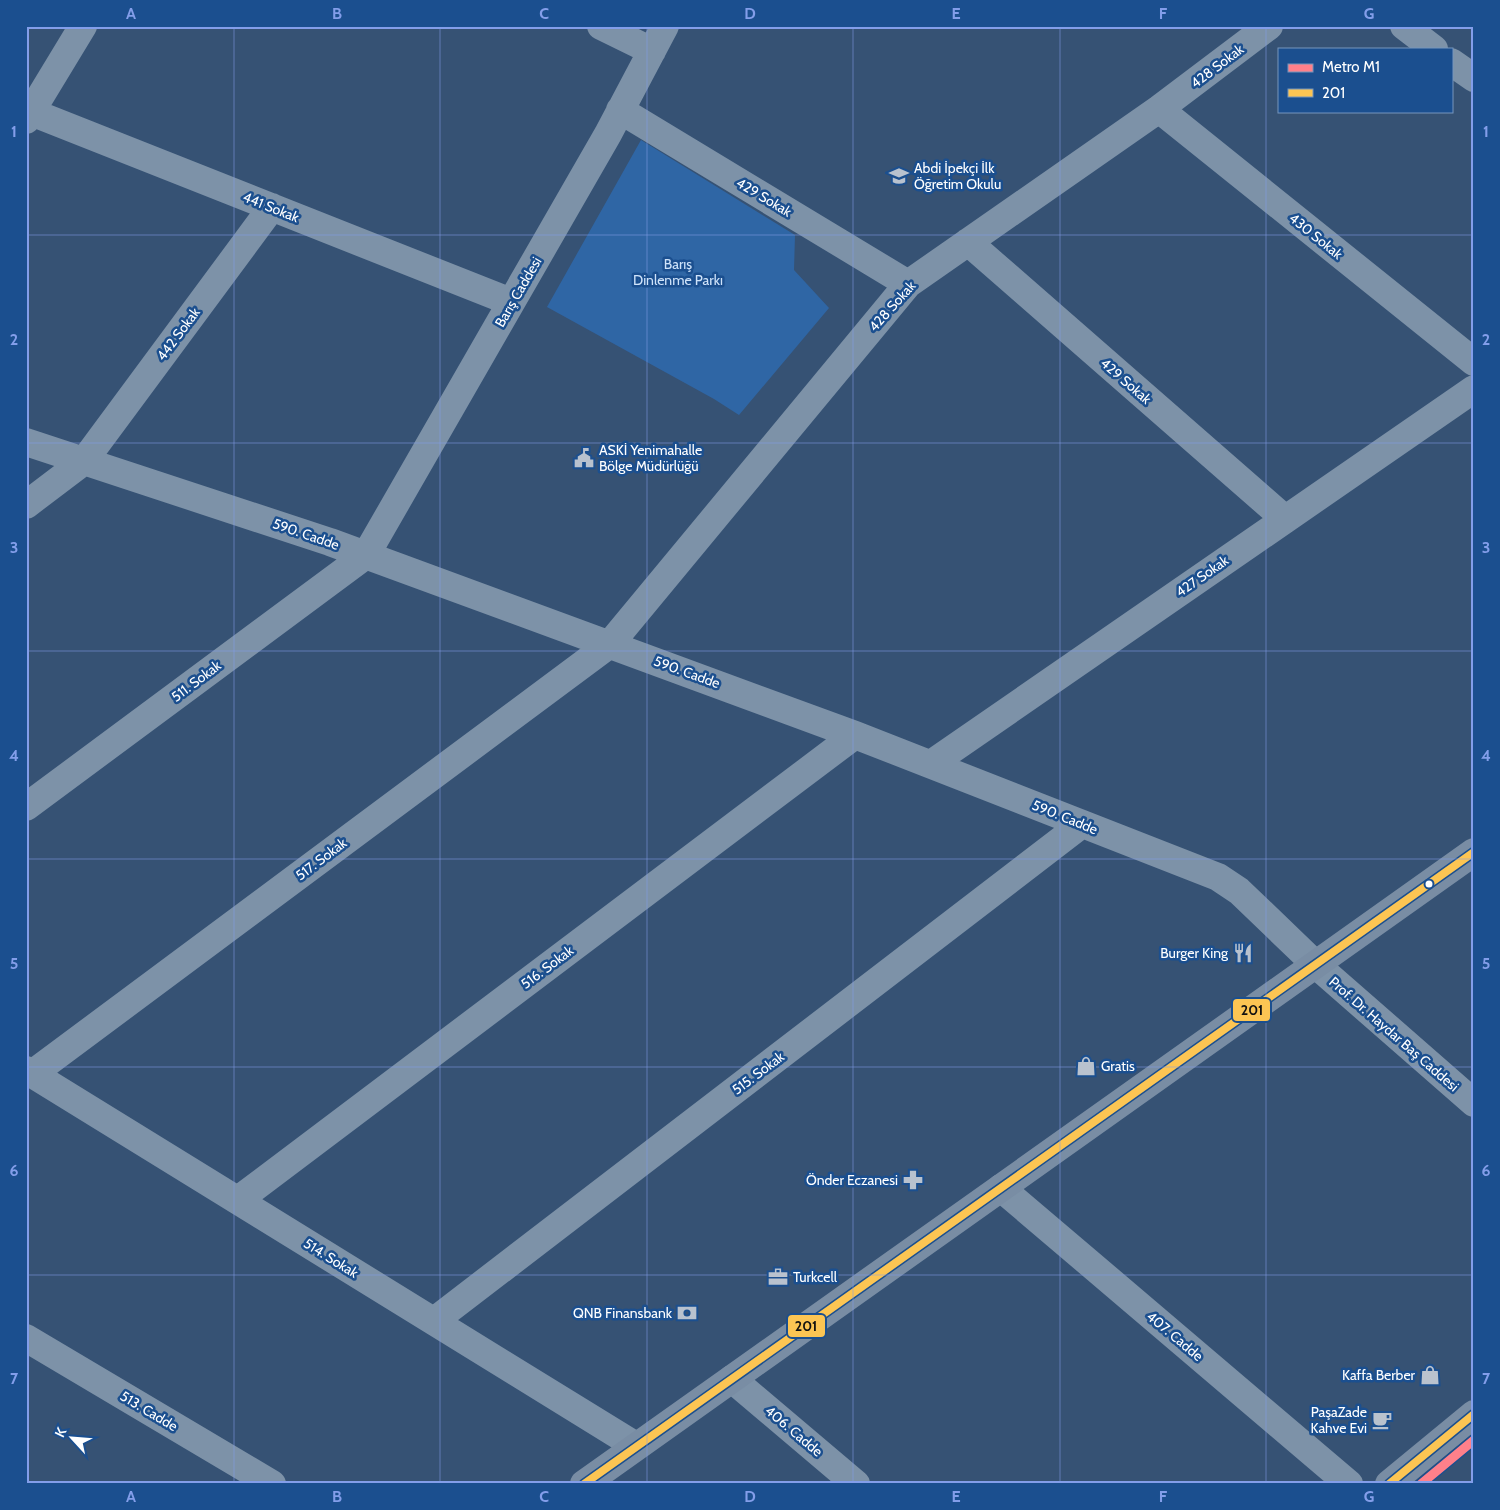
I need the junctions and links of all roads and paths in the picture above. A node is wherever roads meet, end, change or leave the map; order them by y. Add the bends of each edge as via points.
1 (83, 26) edge
2 (601, 26) edge
3 (665, 26) edge
4 (1269, 26) edge
5 (1404, 26) edge
6 (1433, 48) edge
7 (652, 51) junction
8 (1452, 63) edge
9 (1474, 78) edge
10 (1159, 109) junction
11 (620, 110) junction
12 (29, 116) edge
13 (272, 207) junction
14 (968, 242) junction
15 (908, 284) junction
16 (511, 302) junction
17 (1474, 362) edge
18 (1474, 389) edge
19 (26, 442) edge
20 (84, 461) junction
21 (26, 505) edge
22 (1285, 519) junction
23 (366, 555) junction
24 (610, 644) junction
25 (856, 735) junction
26 (931, 764) junction
27 (26, 807) edge
28 (1082, 824) junction
29 (1474, 852) edge
30 (1315, 964) junction
31 (29, 1072) edge
32 (1474, 1103) edge
33 (1000, 1188) junction
34 (238, 1200) junction
35 (434, 1321) junction
36 (26, 1338) edge
37 (732, 1378) junction
38 (1474, 1414) edge
39 (636, 1446) junction
40 (272, 1484) edge
41 (584, 1484) edge
42 (856, 1484) edge
43 (1349, 1484) edge
44 (1389, 1484) edge

1 - 12 street
2 - 7 street
3 - 7 street, Barış Caddesi
4 - 10 street, 428 Sokak
5 - 6 street
7 - 11 street, Barış Caddesi
8 - 9 street
10 - 14 street, 428 Sokak
10 - 17 street, 430 Sokak
11 - 15 street, 429 Sokak
11 - 16 street, Barış Caddesi
12 - 13 street, 441 Sokak
13 - 16 street, 441 Sokak
13 - 20 street, 442 Sokak
14 - 15 street, 428 Sokak
14 - 22 street, 429 Sokak
15 - 24 street, 428 Sokak
16 - 23 street, Barış Caddesi
18 - 22 street, 427 Sokak
19 - 20 street, 590. Cadde
20 - 21 street, 442 Sokak
20 - 23 street, 590. Cadde
22 - 26 street, 427 Sokak
23 - 24 street, 590. Cadde
23 - 27 street, 511. Sokak
24 - 25 street, 590. Cadde
24 - 31 street, 517. Sokak
25 - 26 street, 590. Cadde
25 - 34 street, 516. Sokak
26 - 28 street, 590. Cadde
28 - 30 street, 590. Cadde via 1218,878 1239,891
28 - 35 street, 515. Sokak
29 - 30 main road
30 - 32 street, Prof. Dr. Haydar Baş Caddesi
30 - 33 main road
31 - 34 street, 514. Sokak
33 - 37 main road
33 - 43 street, 407. Cadde
34 - 35 street, 514. Sokak
35 - 39 street, 514. Sokak
36 - 40 street, 513. Cadde
37 - 39 main road
37 - 42 street, 406. Cadde
38 - 44 main road
39 - 41 main road

